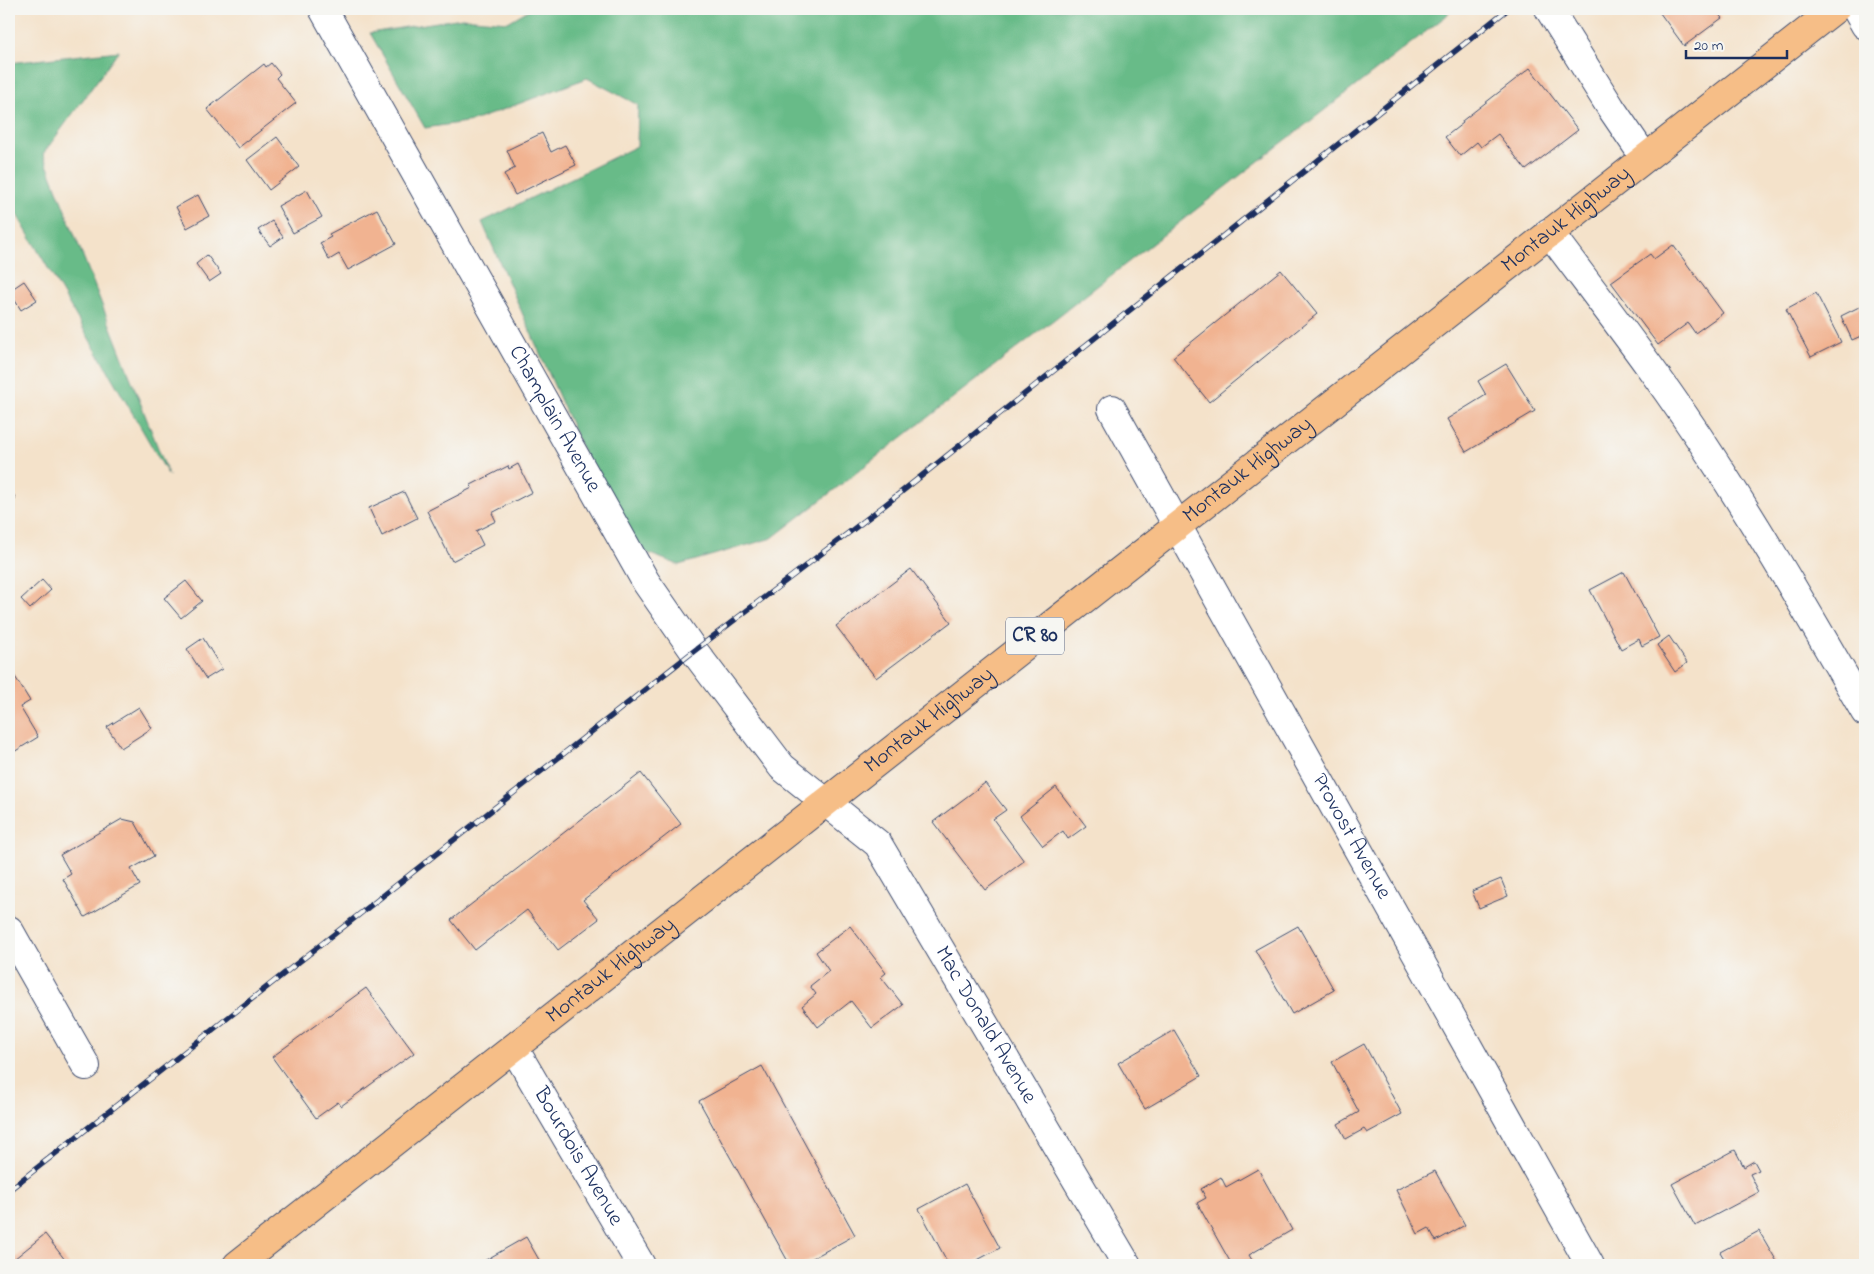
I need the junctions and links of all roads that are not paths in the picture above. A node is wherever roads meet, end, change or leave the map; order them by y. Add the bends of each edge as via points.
1 (323, 9) edge
2 (1549, 9) edge
3 (1834, 9) edge
4 (1856, 9) edge
5 (1865, 25) edge
6 (1645, 158) junction
7 (1549, 232) junction
8 (1112, 409) dead end
9 (1176, 525) junction
10 (1865, 712) edge
11 (826, 802) junction
12 (9, 930) edge
13 (514, 1048) junction
14 (86, 1066) dead end
15 (236, 1265) edge
16 (640, 1265) edge
17 (1127, 1265) edge
18 (1590, 1265) edge

1 - 11 street, Champlain Avenue via 646,582 782,767
2 - 6 street
3 - 6 main road, Montauk Highway / CR 80
4 - 5 street
6 - 7 main road, Montauk Highway / CR 80
7 - 9 main road, Montauk Highway / CR 80
7 - 10 street via 1653,370 1713,459
8 - 9 street, Provost Avenue
9 - 11 main road, Montauk Highway / CR 80
9 - 18 street, Provost Avenue
11 - 13 main road, Montauk Highway / CR 80
11 - 17 street, Mac Donald Avenue via 878,844
12 - 14 street
13 - 15 main road, Montauk Highway / CR 80
13 - 16 street, Bourdois Avenue

